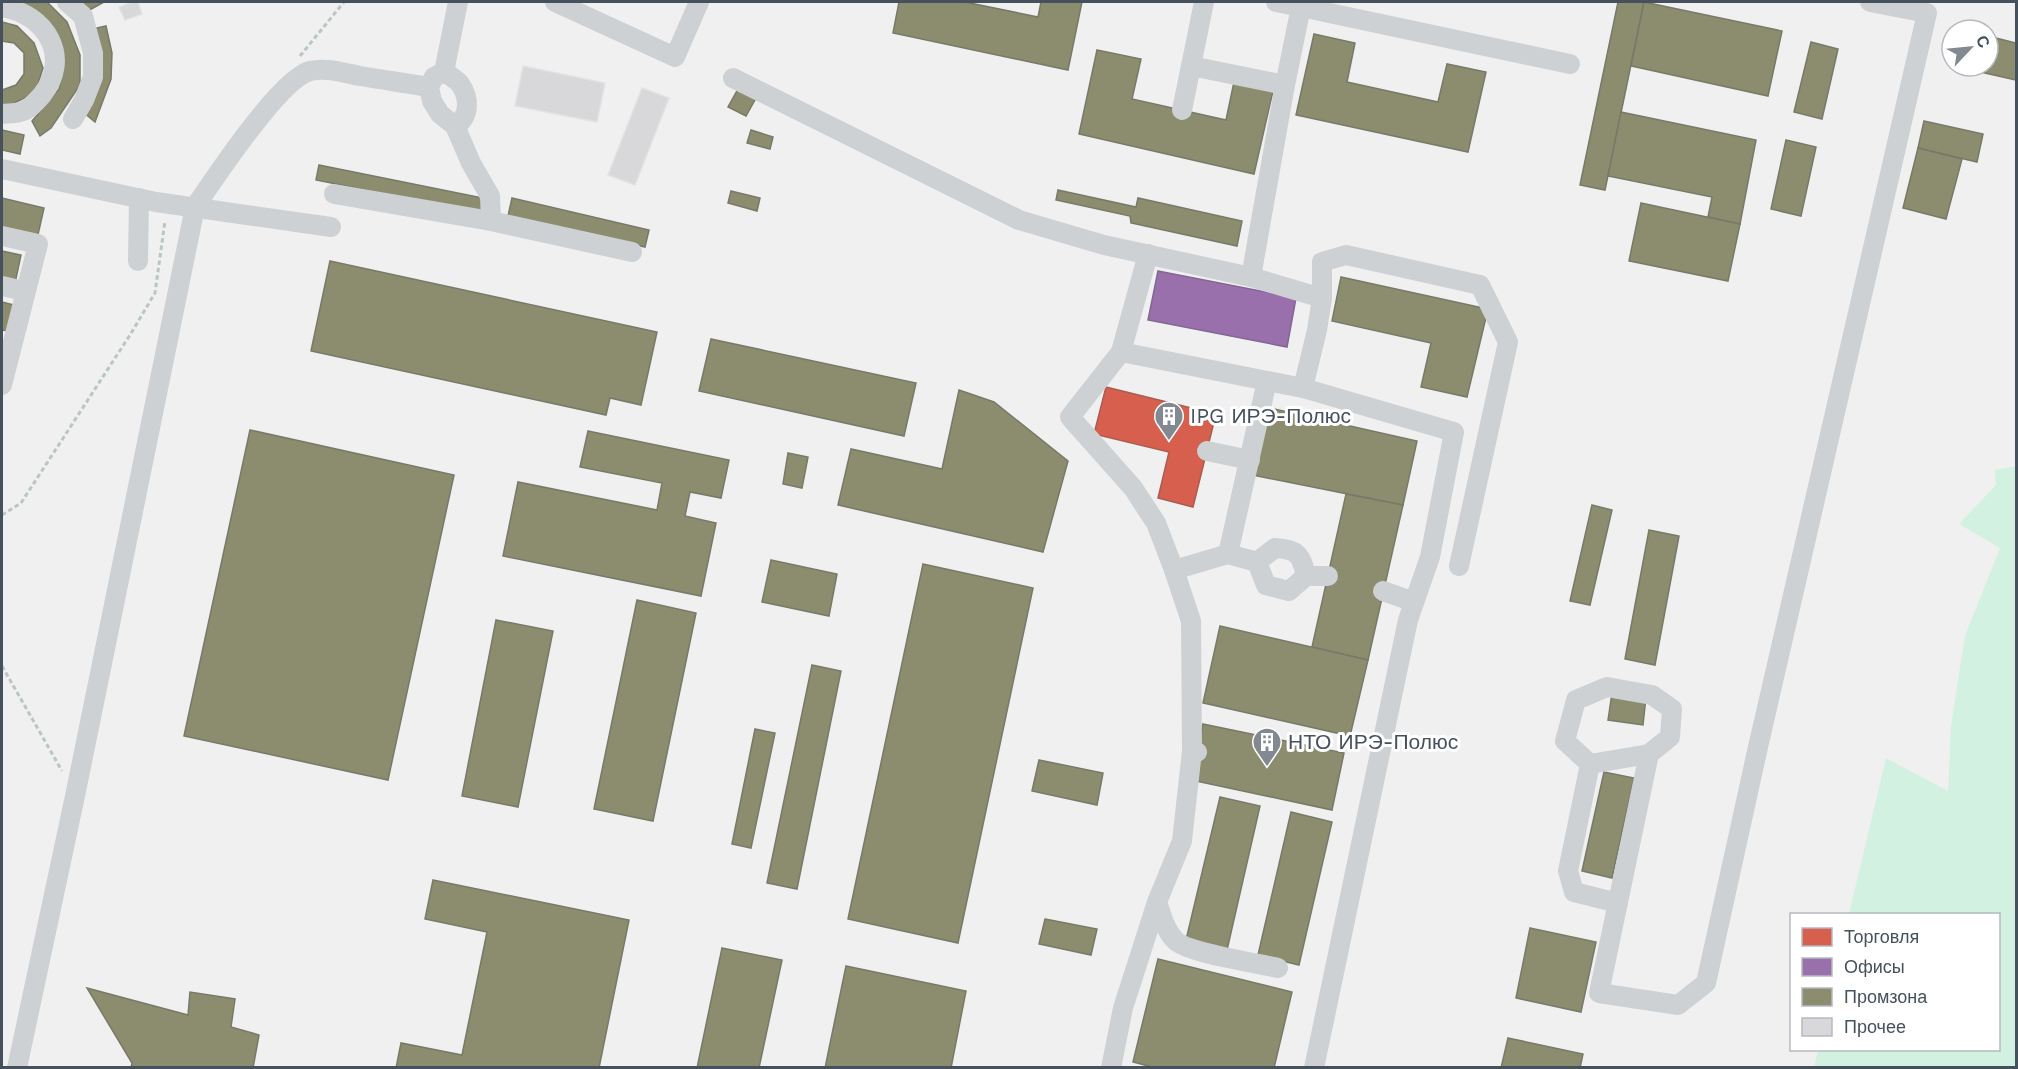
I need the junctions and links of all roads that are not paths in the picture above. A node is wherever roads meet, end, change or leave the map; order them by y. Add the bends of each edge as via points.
1 (67, 2) edge
2 (458, 2) edge
3 (555, 2) edge
4 (699, 2) edge
5 (1204, 2) edge
6 (1276, 2) edge
7 (1870, 2) edge
8 (1301, 4) edge
9 (2, 7) edge
10 (1570, 64) dead end
11 (1191, 66) junction
12 (444, 72) junction
13 (733, 78) dead end
14 (1285, 85) junction
15 (429, 87) junction
16 (1182, 110) dead end
17 (2, 114) edge
18 (73, 119) dead end
19 (454, 126) junction
20 (2, 169) edge
21 (334, 194) dead end
22 (139, 198) junction
23 (195, 207) junction
24 (490, 221) junction
25 (331, 227) dead end
26 (2, 236) edge
27 (632, 252) dead end
28 (1148, 254) junction
29 (138, 261) dead end
30 (1251, 277) junction
31 (2, 286) edge
32 (24, 291) junction
33 (1322, 298) junction
34 (8, 336) edge
35 (1121, 352) junction
36 (1267, 381) junction
37 (2, 385) edge
38 (1304, 388) junction
39 (1207, 451) dead end
40 (1251, 459) junction
41 (1228, 554) junction
42 (1257, 562) junction
43 (1459, 566) dead end
44 (1174, 570) junction
45 (1306, 576) junction
46 (1328, 576) dead end
47 (1383, 591) dead end
48 (1414, 602) junction
49 (1648, 754) junction
50 (1590, 764) junction
51 (1157, 902) junction
52 (1618, 903) junction
53 (1278, 968) dead end
54 (18, 1068) edge
55 (1111, 1068) edge
56 (1314, 1068) edge

1 - 18 street via 83,16 93,53 93,77
2 - 12 street
3 - 4 street via 675,57
5 - 11 street
6 - 8 street
7 - 52 street via 1927,13 1706,983 1678,1005 1599,993
8 - 10 street
8 - 14 street
9 - 17 street via 43,27 52,42 55,68 51,84 36,103 21,112
11 - 14 street
11 - 16 street
12 - 15 street via 434,76
12 - 19 street via 460,84 466,98 467,112 463,121
13 - 28 street via 1019,220
14 - 30 street
15 - 19 street via 440,114
15 - 23 street via 310,71 295,79 267,109
19 - 24 street via 490,196
20 - 22 street
21 - 24 street
22 - 23 street
22 - 29 street
23 - 25 street
23 - 54 street
24 - 27 street
26 - 32 street via 38,244
28 - 30 street
28 - 35 street
30 - 33 street
31 - 32 street
32 - 34 street
33 - 38 street
33 - 43 street via 1322,262 1346,255 1480,285 1508,342
34 - 37 street
35 - 36 street
35 - 44 street via 1070,417 1133,488 1156,523
36 - 38 street
36 - 40 street
38 - 48 street via 1454,432 1430,557
39 - 40 street
40 - 41 street
41 - 42 street
41 - 44 street
42 - 45 street via 1266,585 1289,591
42 - 45 street via 1275,548 1290,549 1302,558
44 - 51 street via 1191,621 1194,752 1182,840
45 - 46 street
47 - 48 street
48 - 56 street
49 - 50 street
49 - 50 street via 1670,737 1672,709 1652,695 1607,687 1576,700 1565,741
49 - 52 street
50 - 52 street via 1568,871 1574,892
51 - 53 street via 1166,929 1176,942
51 - 55 street via 1123,1008

